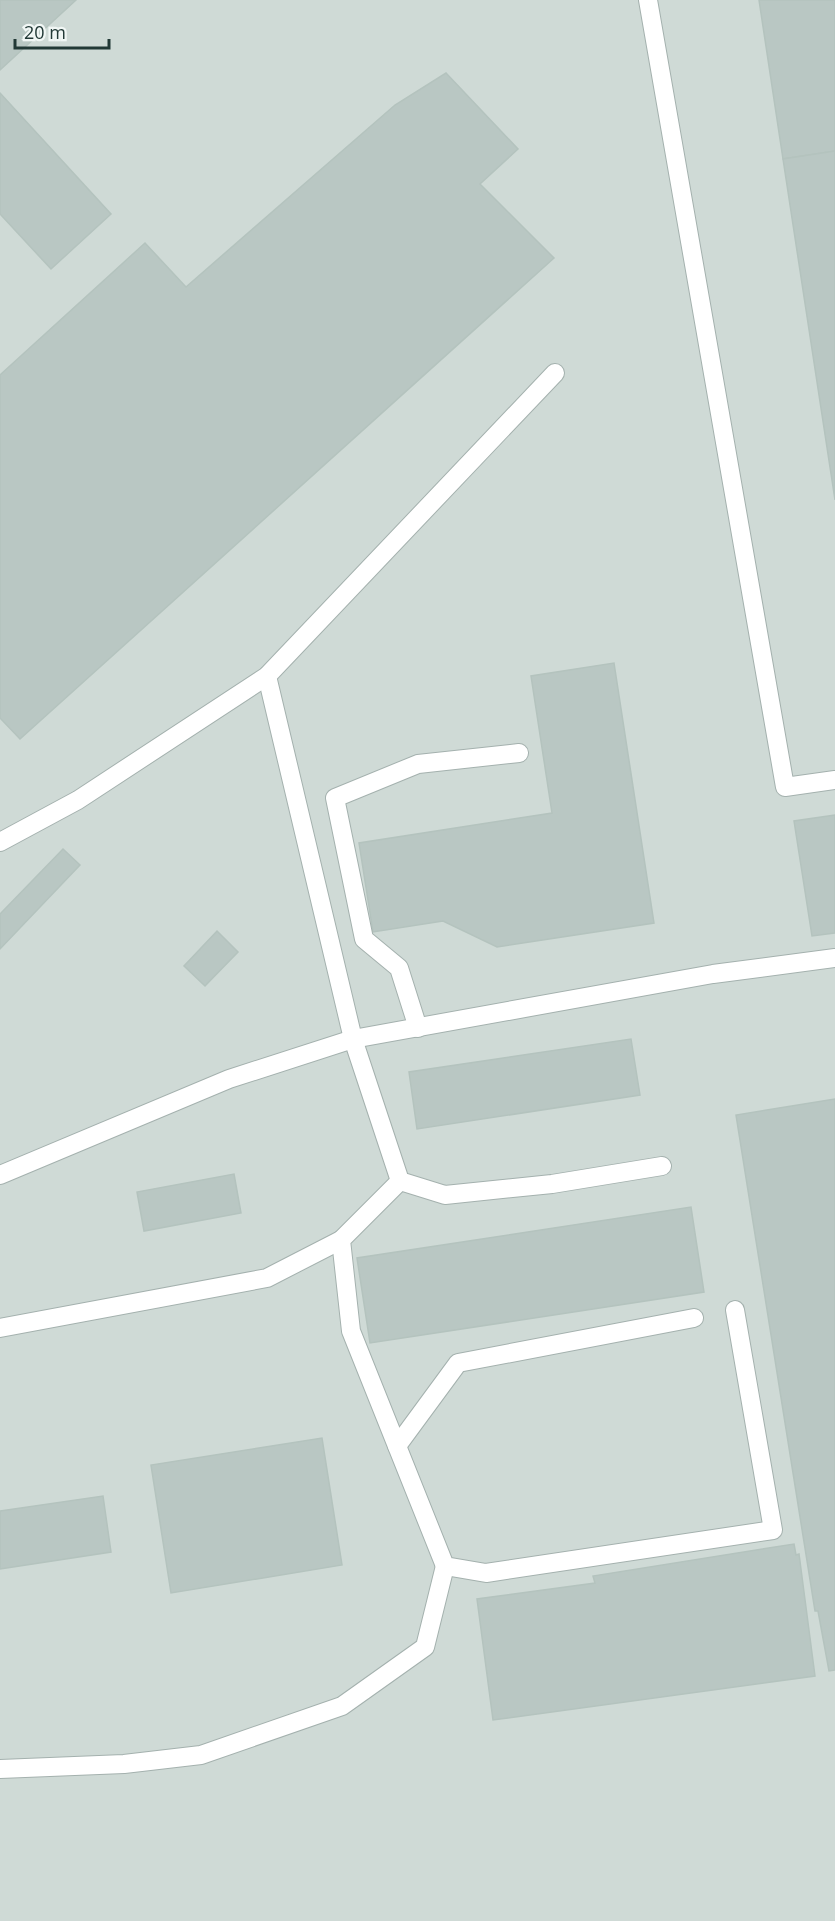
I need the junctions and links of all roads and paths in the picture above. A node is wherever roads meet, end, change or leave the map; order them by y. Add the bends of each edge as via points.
1 (648, 0) edge
2 (555, 373) dead end
3 (267, 676) junction
4 (519, 753) dead end
5 (835, 780) edge
6 (0, 842) edge
7 (835, 958) edge
8 (418, 1028) junction
9 (353, 1039) junction
10 (662, 1166) dead end
11 (0, 1175) edge
12 (400, 1181) junction
13 (341, 1239) junction
14 (735, 1310) dead end
15 (694, 1318) dead end
16 (0, 1328) edge
17 (397, 1446) junction
18 (445, 1566) junction
19 (0, 1768) edge

1 - 5 lane via 785,787
2 - 3 lane
3 - 6 lane via 78,800
3 - 9 lane
4 - 8 lane via 418,764 335,798 364,939 399,968
7 - 8 lane via 713,974
8 - 9 lane
9 - 11 lane via 229,1079
9 - 12 lane
10 - 12 lane via 552,1184 445,1195
12 - 13 lane
13 - 16 lane via 267,1278
13 - 17 lane via 351,1331
14 - 18 lane via 773,1530 486,1573
15 - 17 lane via 458,1363
17 - 18 lane
18 - 19 lane via 425,1647 342,1706 201,1755 124,1764

